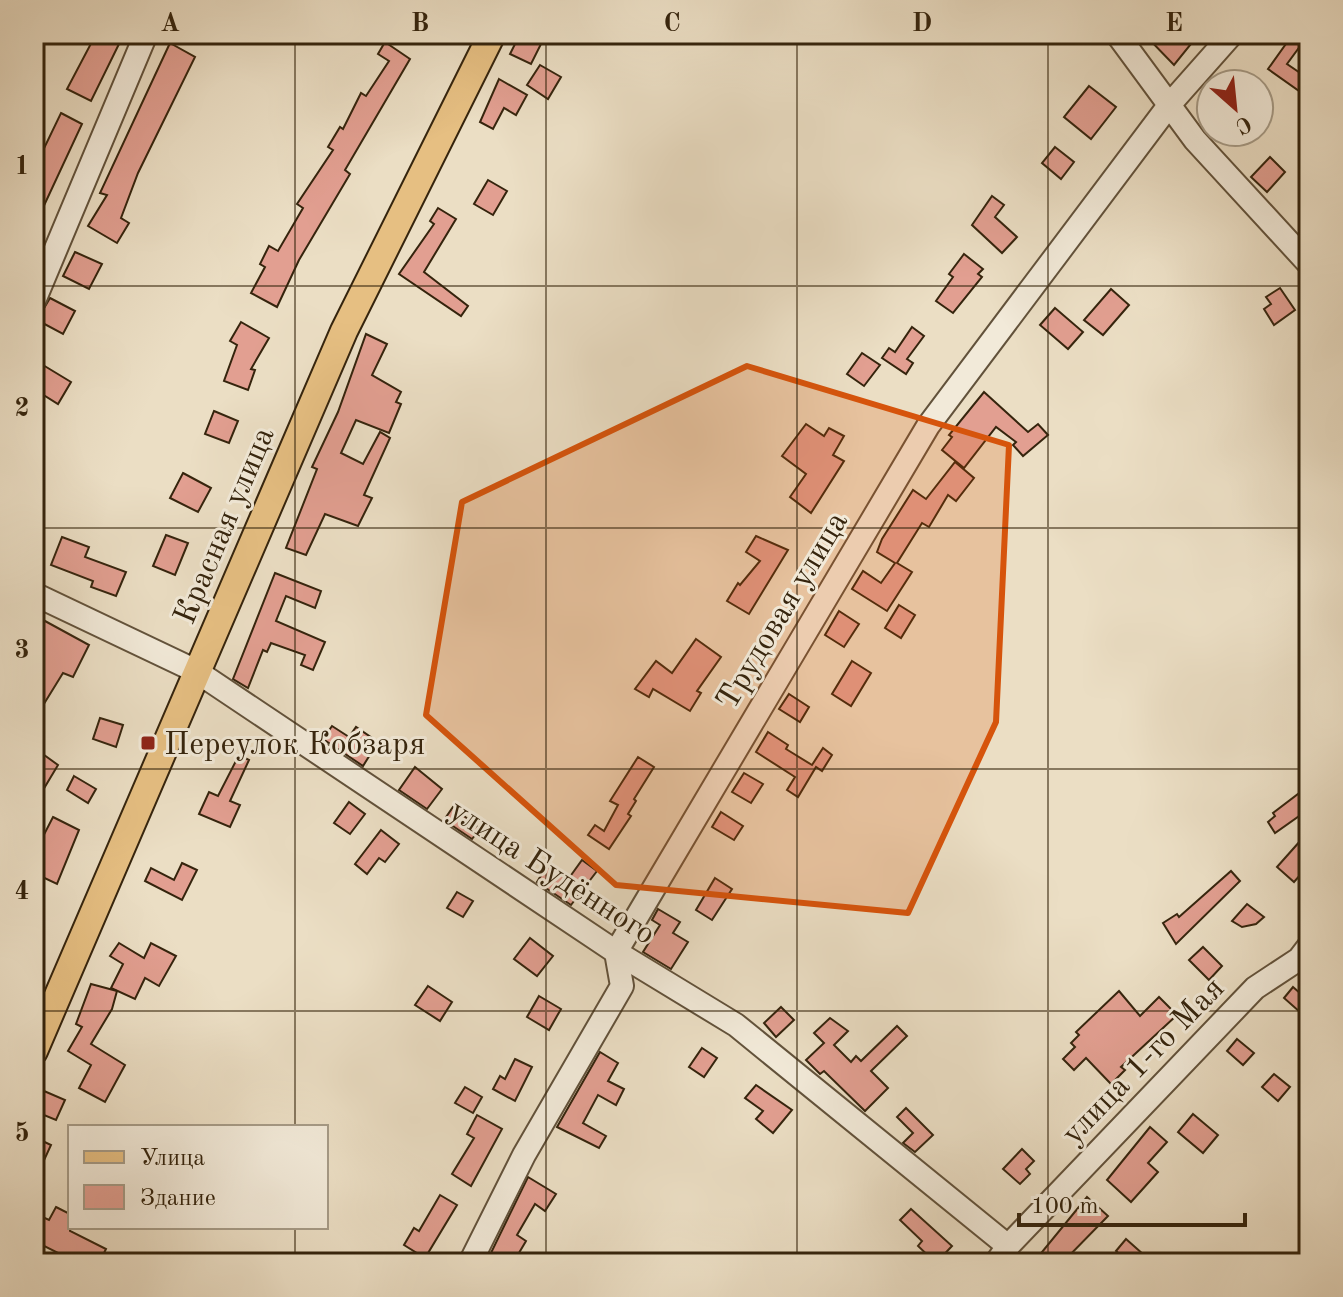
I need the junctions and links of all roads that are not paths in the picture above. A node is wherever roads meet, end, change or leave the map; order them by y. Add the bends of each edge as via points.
1 (146, 34) edge
2 (492, 34) edge
3 (1117, 34) edge
4 (1232, 34) edge
5 (1170, 104) junction
6 (1309, 264) edge
7 (34, 301) edge
8 (34, 594) edge
9 (196, 671) junction
10 (1309, 946) edge
11 (616, 952) junction
12 (34, 1051) edge
13 (1002, 1254) edge
14 (470, 1263) edge

1 - 7 street
2 - 9 main road, Красная улица via 344,331
3 - 5 street
4 - 5 street, Трудовая улица
5 - 6 street via 1195,140
5 - 11 street, Трудовая улица via 928,426
8 - 9 street, улица Будённого
9 - 11 street, улица Будённого
9 - 12 main road, Красная улица
10 - 13 street, улица 1-го Мая via 1299,959 1255,988
11 - 13 street, улица Будённого via 736,1025
11 - 14 street via 622,986 524,1155

